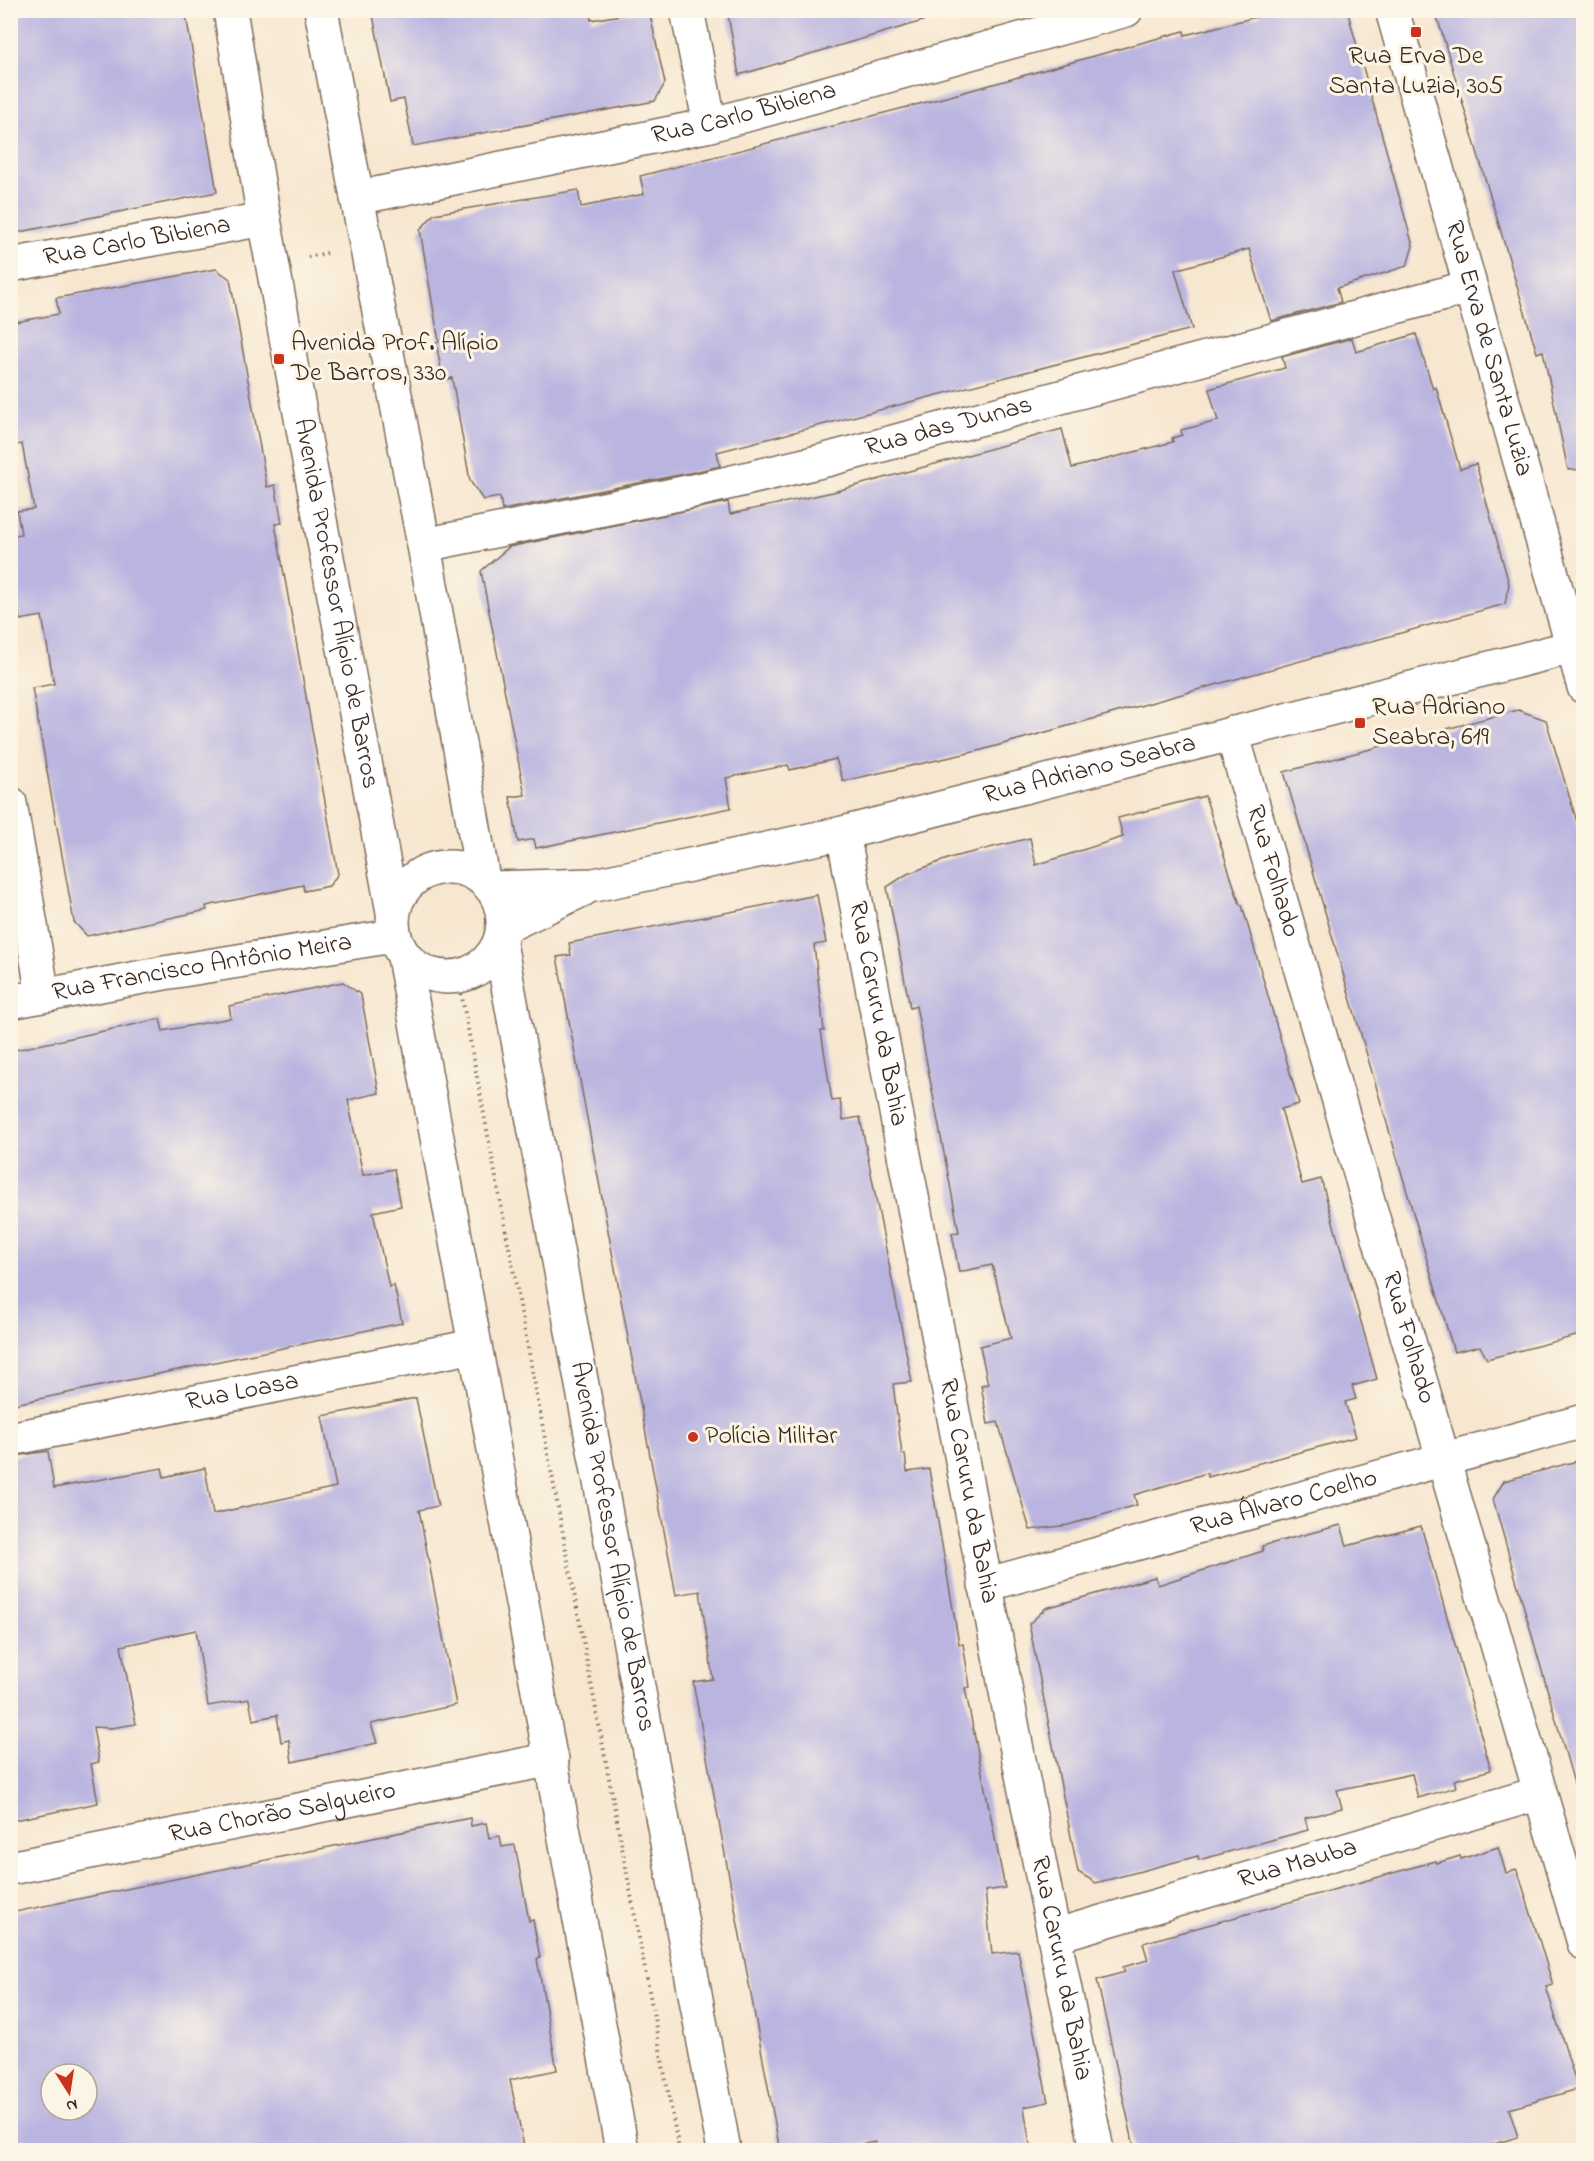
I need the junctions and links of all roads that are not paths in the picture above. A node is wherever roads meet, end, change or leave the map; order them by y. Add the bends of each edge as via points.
1 (230, 10) edge
2 (321, 10) edge
3 (687, 10) edge
4 (1126, 10) edge
5 (1392, 10) edge
6 (710, 125) junction
7 (357, 198) junction
8 (264, 219) junction
9 (10, 265) edge
10 (1470, 287) junction
11 (424, 545) junction
12 (1578, 645) edge
13 (1584, 687) edge
14 (1232, 733) junction
15 (10, 803) edge
16 (843, 833) junction
17 (488, 884) junction
18 (594, 885) junction
19 (397, 935) junction
20 (502, 935) junction
21 (44, 995) junction
22 (10, 1002) edge
23 (474, 1346) junction
24 (1584, 1421) edge
25 (10, 1439) edge
26 (1444, 1460) junction
27 (985, 1585) junction
28 (552, 1760) junction
29 (1540, 1793) junction
30 (10, 1868) edge
31 (1054, 1936) junction
32 (1584, 1943) edge
33 (622, 2151) edge
34 (724, 2151) edge
35 (1097, 2151) edge

1 - 8 street, Avenida Professor Alípio de Barros
2 - 7 street
3 - 6 street
4 - 6 street, Rua Carlo Bibiena
5 - 10 street, Rua Erva de Santa Luzia
6 - 7 street, Rua Carlo Bibiena
7 - 11 street
8 - 9 street, Rua Carlo Bibiena
8 - 19 street, Avenida Professor Alípio de Barros
10 - 11 street, Rua das Dunas via 826,460
10 - 12 street, Rua Erva de Santa Luzia
11 - 17 street
12 - 13 street, Rua Erva de Santa Luzia
12 - 14 street, Rua Adriano Seabra
14 - 16 street, Rua Adriano Seabra
14 - 26 street, Rua Folhado
15 - 21 street
16 - 18 street, Rua Adriano Seabra
16 - 27 street, Rua Caruru da Bahia
17 - 18 street
17 - 19 street via 466,869 448,866 412,879 400,894
17 - 20 street via 502,906
18 - 20 street
19 - 20 street via 422,972 445,978 468,975 487,962
19 - 21 street, Rua Francisco Antônio Meira
19 - 23 street, Avenida Professor Alípio de Barros
20 - 34 street, Avenida Professor Alípio de Barros
21 - 22 street, Rua Francisco Antônio Meira
23 - 25 street, Rua Loasa
23 - 28 street, Avenida Professor Alípio de Barros
24 - 26 street, Rua Álvaro Coelho
26 - 27 street, Rua Álvaro Coelho
26 - 29 street, Rua Folhado
27 - 31 street, Rua Caruru da Bahia
28 - 30 street, Rua Chorão Salgueiro
28 - 33 street, Avenida Professor Alípio de Barros
29 - 31 street, Rua Mauba
29 - 32 street, Rua Folhado
31 - 35 street, Rua Caruru da Bahia

